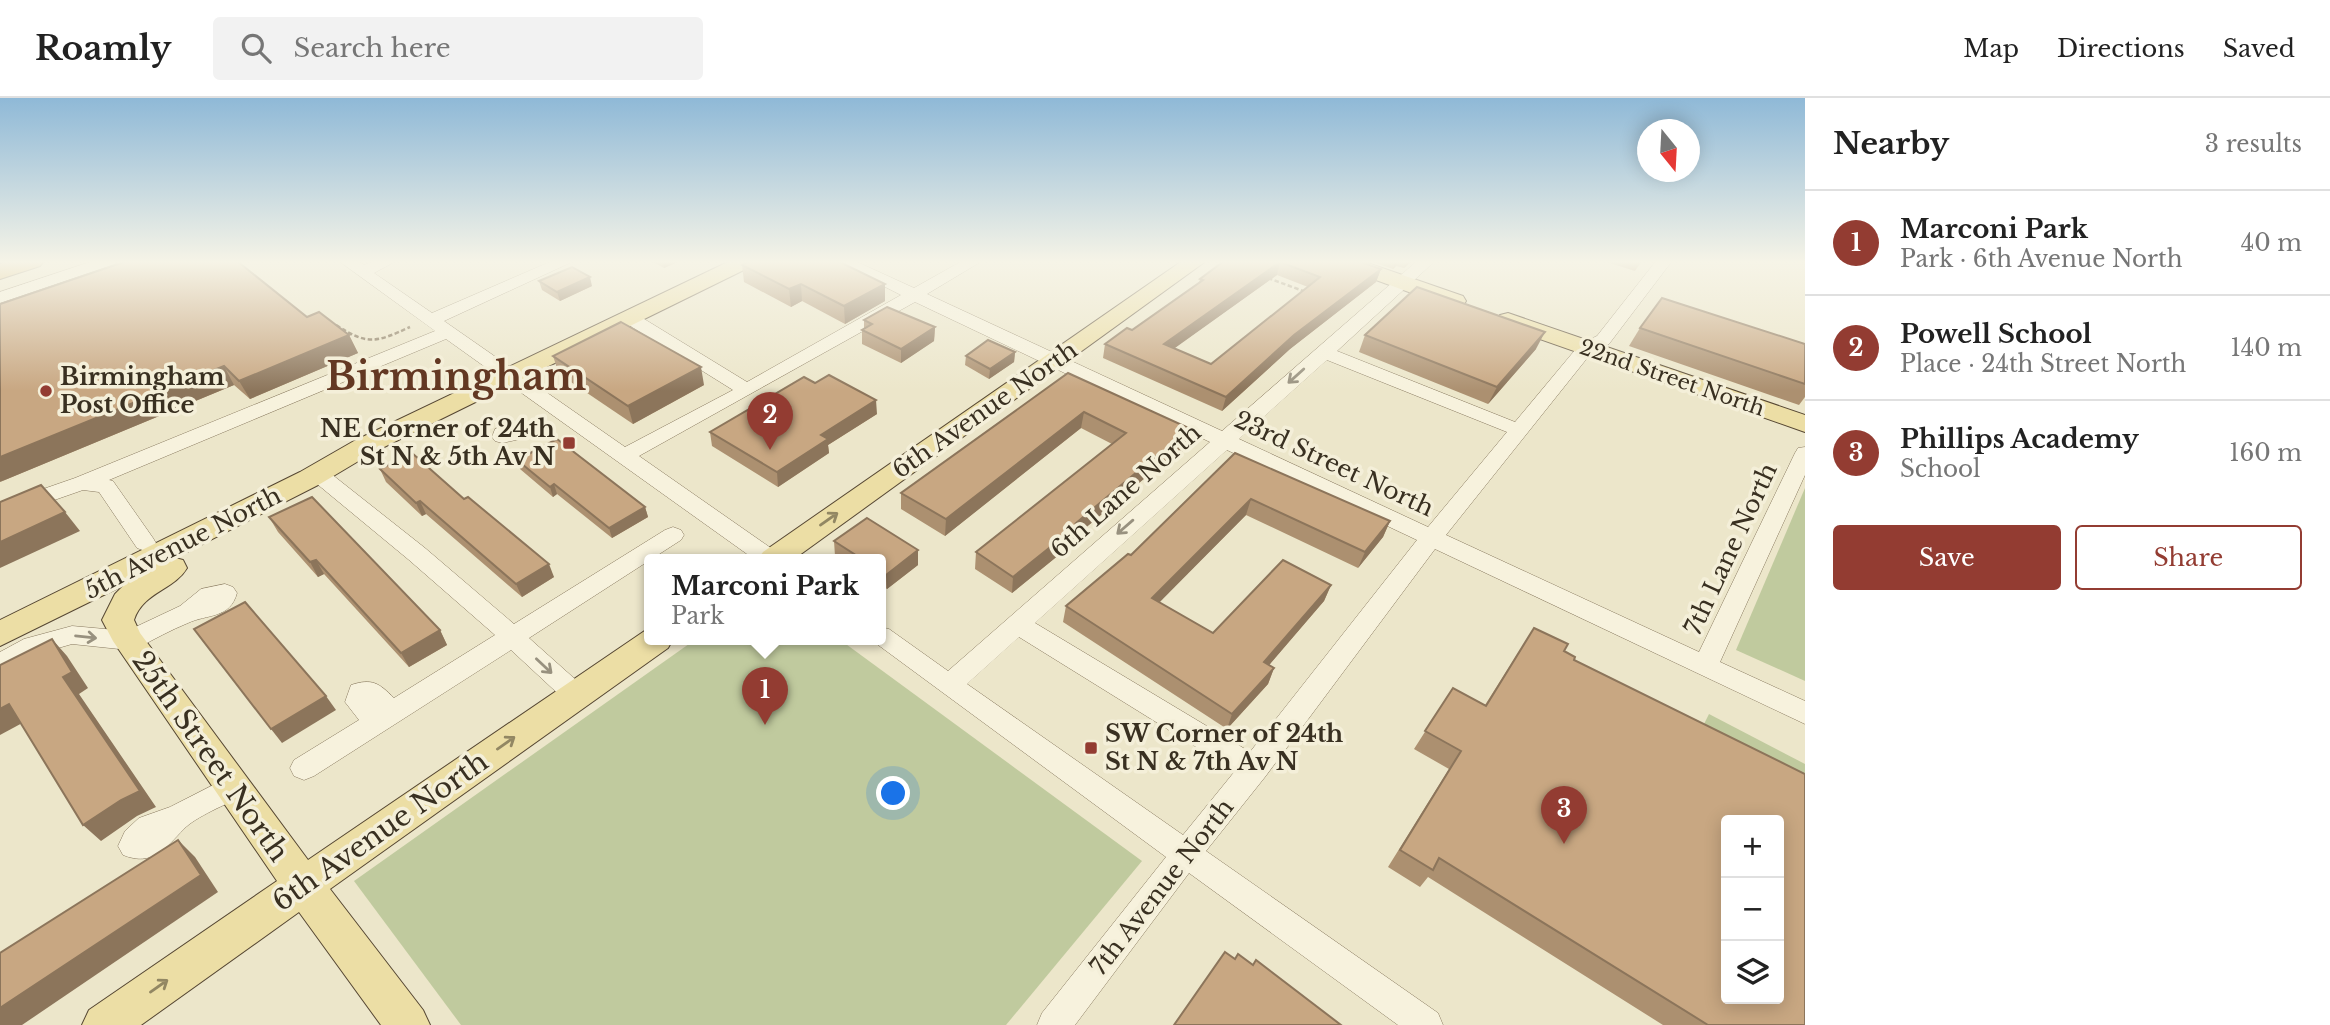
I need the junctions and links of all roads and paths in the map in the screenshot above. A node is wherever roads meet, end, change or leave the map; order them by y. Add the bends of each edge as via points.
1 (409, 304) edge
2 (467, 304) edge
3 (658, 304) edge
4 (899, 304) edge
5 (932, 304) edge
6 (1135, 304) edge
7 (1377, 304) edge
8 (1464, 304) edge
9 (1631, 304) edge
10 (630, 318) junction
11 (431, 320) junction
12 (331, 322) edge
13 (410, 327) dead end
14 (449, 332) junction
15 (1586, 348) junction
16 (1324, 352) junction
17 (1054, 362) junction
18 (509, 377) junction
19 (747, 390) junction
20 (558, 411) junction
21 (1804, 423) edge
22 (519, 429) dead end
23 (1520, 430) junction
24 (1223, 441) junction
25 (363, 447) junction
26 (1805, 453) edge
27 (624, 456) junction
28 (314, 476) junction
29 (82, 483) junction
30 (0, 512) edge
31 (673, 535) dead end
32 (1431, 538) junction
33 (145, 543) junction
34 (765, 554) edge
35 (779, 554) edge
36 (0, 611) edge
37 (188, 612) dead end
38 (1016, 622) junction
39 (123, 630) junction
40 (0, 634) edge
41 (512, 636) junction
42 (886, 640) edge
43 (648, 645) edge
44 (0, 647) edge
45 (0, 663) edge
46 (1705, 667) junction
47 (950, 684) junction
48 (576, 695) junction
49 (1805, 713) edge
50 (304, 768) dead end
51 (1255, 769) junction
52 (233, 787) junction
53 (174, 819) dead end
54 (1189, 855) junction
55 (302, 884) junction
56 (104, 1025) edge
57 (408, 1025) edge
58 (1054, 1025) edge
59 (1426, 1025) edge

1 - 11 street
2 - 11 street
3 - 10 main road, 5th Avenue North
4 - 19 street
5 - 17 street, 23rd Street North
6 - 17 main road, 6th Avenue North
7 - 16 street, 6th Lane North
8 - 15 main road, 22nd Street North
9 - 15 street, 7th Avenue North via 1603,340
10 - 18 main road, 5th Avenue North
10 - 19 street
11 - 14 street
12 - 13 path via 356,340 368,341
14 - 18 street
14 - 29 street
15 - 21 main road, 22nd Street North
15 - 23 street, 7th Avenue North
16 - 23 street
16 -> 24 street, 6th Lane North
17 - 24 street, 23rd Street North
35 -> 17 main road, 6th Avenue North
18 - 20 street
18 - 25 main road, 5th Avenue North
19 - 27 street
20 - 22 street
20 - 27 street
23 - 32 street, 7th Avenue North
24 - 32 street, 23rd Street North
24 -> 38 street, 6th Lane North
25 - 28 main road, 5th Avenue North
25 - 33 main road, 5th Avenue North
26 - 46 street, 7th Lane North
27 - 34 street
28 - 39 main road via 137,589 122,605
28 - 40 main road, 5th Avenue North
28 - 41 street via 372,515
29 - 30 street
29 - 33 street via 106,486
31 - 41 street
32 - 46 street, 23rd Street North
32 - 51 street, 7th Avenue North
33 - 36 main road, 5th Avenue North
37 - 39 street
38 - 47 street, 6th Lane North
38 - 51 street
39 - 44 main road via 91,613 62,618
45 -> 39 street via 33,646 72,635
39 - 52 main road, 25th Street North
41 -> 48 street
41 - 50 street
42 - 47 street
43 - 48 main road, 6th Avenue North
46 - 49 street, 23rd Street North
47 - 54 street
55 -> 48 main road, 6th Avenue North
51 - 54 street, 7th Avenue North
52 - 53 street
52 - 55 main road, 25th Street North
54 - 58 street, 7th Avenue North
54 - 59 street
56 -> 55 main road, 6th Avenue North
55 - 57 main road, 25th Street North

